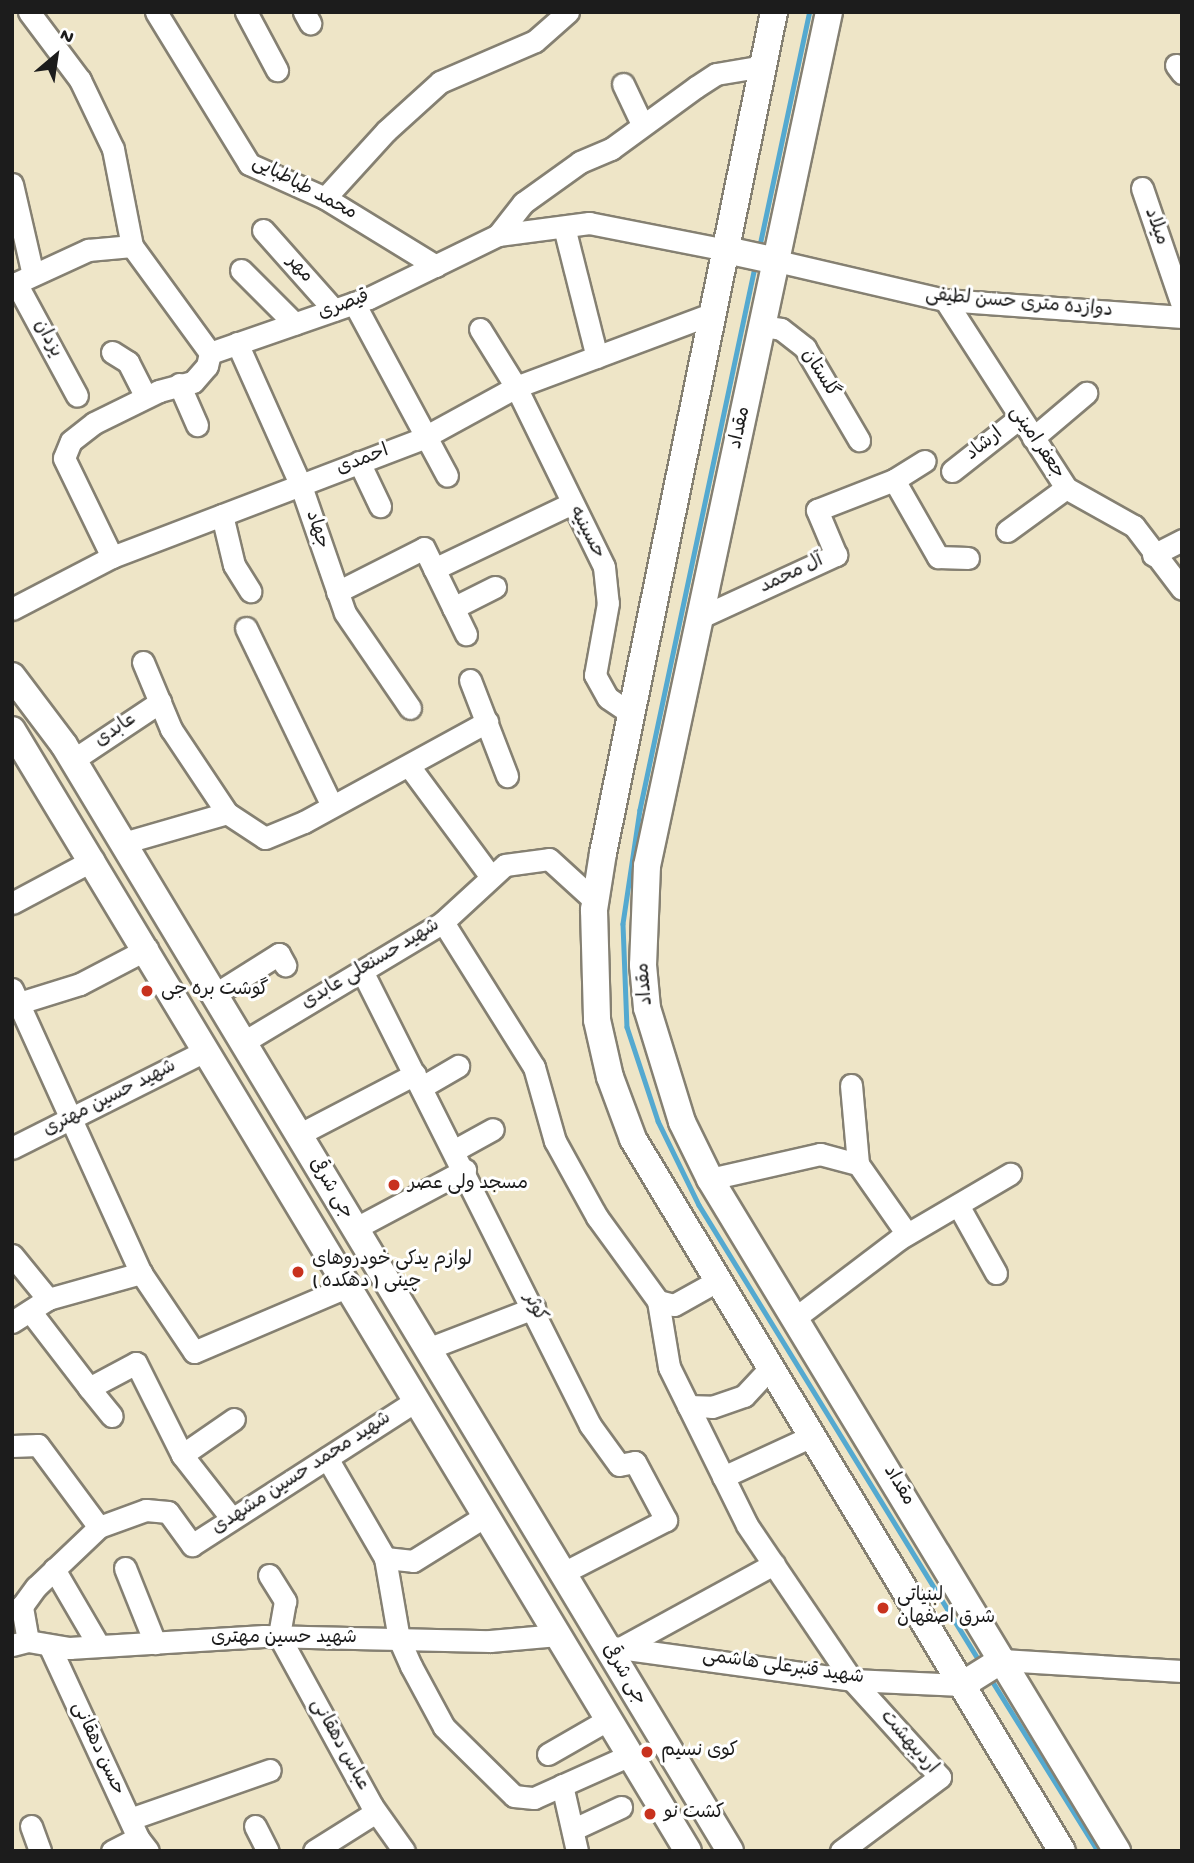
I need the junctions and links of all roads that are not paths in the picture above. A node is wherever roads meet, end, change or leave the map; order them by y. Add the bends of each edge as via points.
1 (29, 12) edge
2 (156, 12) edge
3 (246, 12) edge
4 (568, 12) edge
5 (775, 12) edge
6 (830, 12) edge
7 (764, 66) junction
8 (278, 70) dead end
9 (623, 84) dead end
10 (642, 124) junction
11 (12, 184) edge
12 (1142, 188) dead end
13 (325, 198) junction
14 (564, 227) junction
15 (263, 230) dead end
16 (498, 235) junction
17 (132, 246) junction
18 (726, 250) junction
19 (1174, 255) edge
20 (777, 261) junction
21 (436, 266) junction
22 (241, 270) dead end
23 (21, 281) edge
24 (945, 300) junction
25 (1182, 305) edge
26 (344, 307) junction
27 (713, 313) junction
28 (1182, 317) edge
29 (295, 324) junction
30 (763, 326) junction
31 (480, 329) dead end
32 (237, 343) junction
33 (113, 352) dead end
34 (210, 353) junction
35 (597, 357) junction
36 (179, 384) junction
37 (516, 387) junction
38 (1086, 393) dead end
39 (77, 396) dead end
40 (146, 397) junction
41 (1018, 419) junction
42 (197, 425) dead end
43 (423, 438) junction
44 (1033, 438) junction
45 (859, 440) dead end
46 (924, 461) dead end
47 (359, 463) junction
48 (952, 471) dead end
49 (447, 476) dead end
50 (894, 480) junction
51 (301, 486) junction
52 (1066, 488) junction
53 (570, 504) junction
54 (380, 506) dead end
55 (222, 515) junction
56 (1006, 531) dead end
57 (1182, 540) edge
58 (1153, 555) junction
59 (112, 557) junction
60 (968, 558) dead end
61 (434, 569) junction
62 (495, 587) dead end
63 (1182, 590) edge
64 (250, 591) dead end
65 (337, 592) junction
66 (453, 608) junction
67 (12, 609) edge
68 (701, 617) junction
69 (246, 628) dead end
70 (466, 634) dead end
71 (143, 662) dead end
72 (12, 676) edge
73 (470, 680) dead end
74 (160, 702) junction
75 (410, 708) dead end
76 (632, 715) junction
77 (487, 722) junction
78 (12, 730) edge
79 (73, 760) junction
80 (409, 766) junction
81 (507, 776) dead end
82 (331, 804) junction
83 (227, 813) junction
84 (123, 843) junction
85 (93, 860) junction
86 (491, 877) junction
87 (595, 901) junction
88 (12, 903) edge
89 (443, 922) junction
90 (147, 949) junction
91 (285, 965) dead end
92 (362, 971) junction
93 (214, 995) junction
94 (16, 996) edge
95 (242, 1042) junction
96 (207, 1050) junction
97 (458, 1066) dead end
98 (419, 1080) junction
99 (851, 1085) dead end
100 (74, 1117) junction
101 (492, 1129) dead end
102 (298, 1135) junction
103 (12, 1148) edge
104 (454, 1150) junction
105 (858, 1164) junction
106 (465, 1170) junction
107 (1010, 1174) dead end
108 (710, 1179) junction
109 (958, 1205) junction
110 (355, 1229) junction
111 (907, 1234) junction
112 (12, 1255) edge
113 (141, 1273) junction
114 (996, 1273) dead end
115 (717, 1281) junction
116 (349, 1286) junction
117 (48, 1299) junction
118 (658, 1301) junction
119 (534, 1308) junction
120 (21, 1317) edge
121 (795, 1318) junction
122 (426, 1349) junction
123 (770, 1368) junction
124 (89, 1388) junction
125 (417, 1400) junction
126 (688, 1406) junction
127 (112, 1416) dead end
128 (234, 1419) dead end
129 (812, 1436) junction
130 (12, 1446) edge
131 (182, 1455) junction
132 (327, 1458) junction
133 (723, 1476) junction
134 (487, 1515) junction
135 (232, 1519) junction
136 (99, 1527) junction
137 (386, 1558) junction
138 (774, 1564) junction
139 (125, 1568) dead end
140 (54, 1569) junction
141 (561, 1574) junction
142 (269, 1575) dead end
143 (558, 1635) junction
144 (279, 1636) junction
145 (399, 1639) junction
146 (155, 1643) junction
147 (30, 1644) edge
148 (99, 1646) junction
149 (614, 1646) junction
150 (1002, 1660) junction
151 (1182, 1671) edge
152 (852, 1680) junction
153 (962, 1685) junction
154 (609, 1719) junction
155 (548, 1754) dead end
156 (630, 1755) junction
157 (270, 1770) dead end
158 (562, 1785) junction
159 (621, 1807) dead end
160 (376, 1812) junction
161 (32, 1826) dead end
162 (255, 1826) dead end
163 (574, 1829) junction
164 (139, 1836) edge
165 (40, 1851) edge
166 (112, 1851) edge
167 (268, 1851) edge
168 (314, 1851) edge
169 (404, 1851) edge
170 (577, 1851) edge
171 (688, 1851) edge
172 (730, 1851) edge
173 (841, 1851) edge
174 (1062, 1851) edge
175 (1117, 1851) edge

1 - 17 street via 79,80 113,149
2 - 13 street, محمد طباطبایی via 249,164
3 - 8 street
4 - 13 street via 535,41 440,82 386,131
5 - 7 main road
6 - 20 main road, مقداد
7 - 10 street via 716,74
7 - 18 main road
9 - 10 street
10 - 16 street via 523,203
11 - 23 street, یزدان
12 - 19 street, میلاد
13 - 21 street, محمد طباطبایی
14 - 16 street, قیصری
14 - 18 street, قیصری via 589,223
14 - 35 street
15 - 26 street, مهر
16 - 21 street, قیصری
17 - 23 street via 88,250
17 - 34 street
18 - 20 main road
18 - 27 main road
19 - 25 street, میلاد
20 - 24 street, دوازده متری حسن لطیفی
20 - 30 main road, مقداد
21 - 26 street, قیصری
22 - 29 street
23 - 39 street, یزدان
24 - 28 street, دوازده متری حسن لطیفی
24 - 41 street, جعفر امینی
26 - 29 street, قیصری
26 - 43 street, مهر
27 - 35 street, احمدی
27 - 76 main road
29 - 32 street, قیصری
30 - 45 street, گلستان via 781,329 805,348
30 - 68 main road, مقداد
31 - 37 street, حسینیه
32 - 34 street, قیصری
32 - 51 street, جهاد
33 - 40 street via 128,362
34 - 36 street via 207,366 193,382
35 - 37 street, احمدی
36 - 40 street
36 - 42 street
37 - 43 street, احمدی
37 - 53 street, حسینیه
38 - 44 street
40 - 59 street via 94,423 71,441 64,458
41 - 44 street, جعفر امینی
41 - 48 street, ارشاد
43 - 47 street, احمدی
43 - 49 street, مهر
44 - 52 street, جعفر امینی
46 - 50 street
47 - 51 street, احمدی
47 - 54 street
50 - 60 street via 938,557
50 - 68 street, آل محمد via 817,510 836,555
51 - 55 street, احمدی
51 - 65 street, جهاد
52 - 56 street
52 - 58 street, جعفر امینی via 1134,526
53 - 61 street
53 - 76 street, حسینیه via 604,567 608,603 594,675 608,698
55 - 59 street, احمدی
55 - 64 street via 234,565
57 - 58 street
58 - 63 street, جعفر امینی
59 - 67 street, احمدی
61 - 65 street via 424,548
61 - 66 street
62 - 66 street
65 - 75 street, جهاد via 345,613
66 - 70 street
68 - 108 main road, مقداد via 647,866 643,965 660,1061 682,1122
69 - 82 street
71 - 74 street
72 - 79 main road, جی شرقی
73 - 77 street
74 - 79 street, عابدی
74 - 83 street via 171,729
76 - 87 main road
77 - 80 street
77 - 81 street
78 - 85 main road, جی شرقی
79 - 84 main road, جی شرقی
80 - 82 street
80 - 86 street
82 - 83 street via 304,822 265,838
83 - 84 street
84 - 93 main road, جی شرقی
85 - 88 street
85 - 90 main road, جی شرقی
86 - 87 street, شهید حسنعلی عابدی via 505,865 549,859
86 - 89 street, شهید حسنعلی عابدی
87 - 115 main road via 597,1020 610,1077 633,1139
89 - 92 street, شهید حسنعلی عابدی
89 - 118 street via 534,1067 555,1141 597,1217
90 - 94 street via 80,984
90 - 96 main road, جی شرقی
91 - 93 street via 279,954
92 - 95 street, شهید حسنعلی عابدی
92 - 98 street, کوثر
93 - 95 main road, جی شرقی
94 - 100 street
95 - 102 main road, جی شرقی
96 - 100 street, شهید حسین مهتری
96 - 116 main road, جی شرقی
97 - 98 street
98 - 102 street
98 - 104 street, کوثر
99 - 105 street
100 - 103 street, شهید حسین مهتری
100 - 113 street
101 - 104 street
102 - 110 main road, جی شرقی
104 - 106 street, کوثر
105 - 108 street via 820,1154
105 - 111 street
106 - 110 street
106 - 119 street, کوثر
107 - 109 street
108 - 121 main road, مقداد
109 - 111 street
109 - 114 street
110 - 122 main road, جی شرقی
111 - 121 street
112 - 117 street
113 - 116 street via 194,1352
113 - 117 street
115 - 118 street via 674,1305
115 - 123 main road
116 - 125 main road, جی شرقی
117 - 120 street
118 - 126 street via 669,1367
119 - 122 street
119 - 141 street, کوثر via 603,1446 618,1465 635,1462 666,1520
120 - 124 street
121 - 150 main road, مقداد
122 - 141 main road, جی شرقی
123 - 126 street via 744,1396 712,1407
123 - 129 main road
124 - 127 street
124 - 131 street via 136,1363
125 - 132 street, شهید محمد حسین مشهدی
125 - 134 main road, جی شرقی
126 - 133 street
128 - 131 street
129 - 133 street
129 - 153 main road
130 - 136 street via 18,1442 38,1445
131 - 135 street
132 - 135 street, شهید محمد حسین مشهدی
132 - 137 street
133 - 138 street
134 - 137 street via 413,1561
134 - 143 main road, جی شرقی
135 - 136 street, شهید محمد حسین مشهدی via 192,1545 168,1512 146,1510
136 - 140 street, شهید محمد حسین مشهدی
137 - 145 street
138 - 149 street
138 - 152 street
139 - 146 street
140 - 147 street, شهید محمد حسین مشهدی via 22,1606
140 - 148 street
141 - 149 main road, جی شرقی
142 - 144 street via 285,1601
143 - 145 street, شهید حسین مهتری via 490,1641
143 - 154 main road, جی شرقی
144 - 145 street, شهید حسین مهتری
144 - 146 street, شهید حسین مهتری
144 - 160 street, عباس دهقانی
145 - 158 street via 444,1727 499,1783 514,1796 534,1798
146 - 148 street, شهید حسین مهتری
147 - 148 street, شهید حسین مهتری
147 - 164 street, حسن دهقانی
149 - 152 street, شهید قنبرعلی هاشمی
149 - 172 main road, جی شرقی
150 - 151 street
150 - 153 main road
150 - 175 main road, مقداد
152 - 153 street, شهید قنبرعلی هاشمی
152 - 173 street, اردیبهشت via 940,1777
153 - 174 main road
154 - 155 street
154 - 156 main road, جی شرقی
156 - 158 street
156 - 171 main road, جی شرقی
157 - 164 street
158 - 163 street
159 - 163 street
160 - 168 street
160 - 169 street, عباس دهقانی
161 - 165 street
162 - 167 street
163 - 170 street
164 - 166 street

